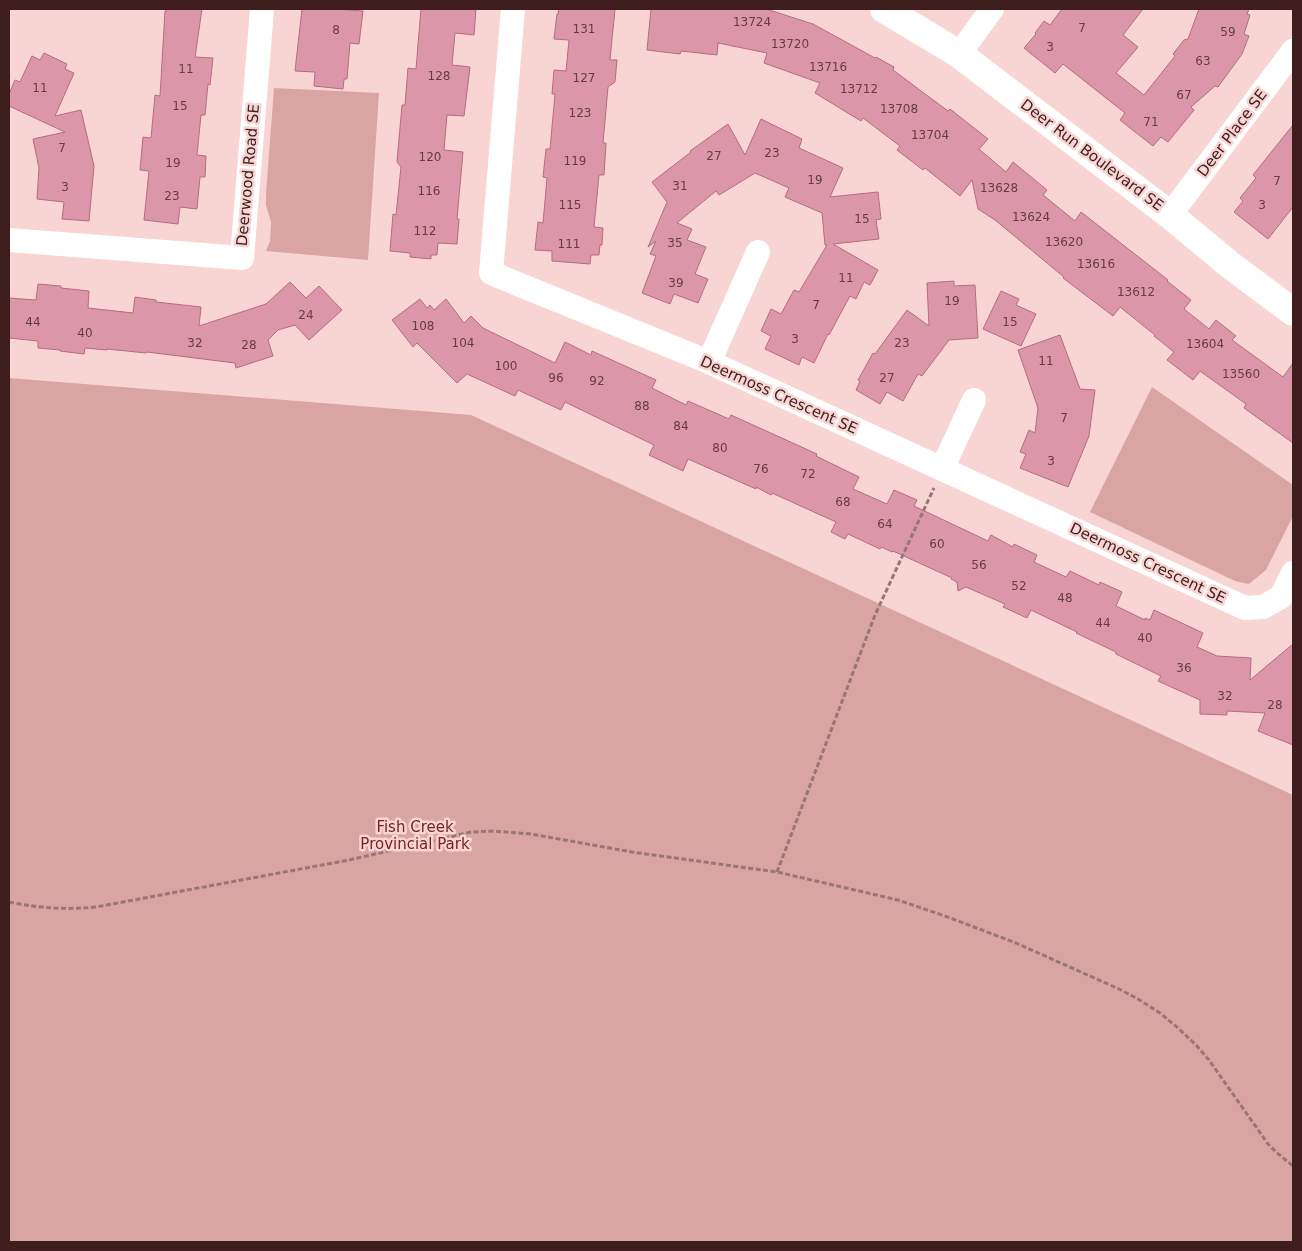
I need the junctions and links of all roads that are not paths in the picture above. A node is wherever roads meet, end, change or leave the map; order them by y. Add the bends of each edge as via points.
1 (262, 9) edge
2 (513, 9) edge
3 (884, 9) edge
4 (992, 9) edge
5 (1293, 50) edge
6 (959, 54) junction
7 (1170, 215) junction
8 (9, 240) edge
9 (758, 252) dead end
10 (1293, 312) edge
11 (709, 362) junction
12 (974, 400) dead end
13 (942, 469) junction
14 (1293, 573) edge

1 - 8 street, Deerwood Road SE via 242,258
2 - 11 street, Deermoss Crescent SE via 491,273
3 - 6 street, Deer Run Boulevard SE
4 - 6 street
5 - 7 street, Deer Place SE
6 - 7 street, Deer Run Boulevard SE
7 - 10 street, Deer Run Boulevard SE
9 - 11 street
11 - 13 street, Deermoss Crescent SE
12 - 13 street
13 - 14 street, Deermoss Crescent SE via 1246,608 1263,608 1281,597

